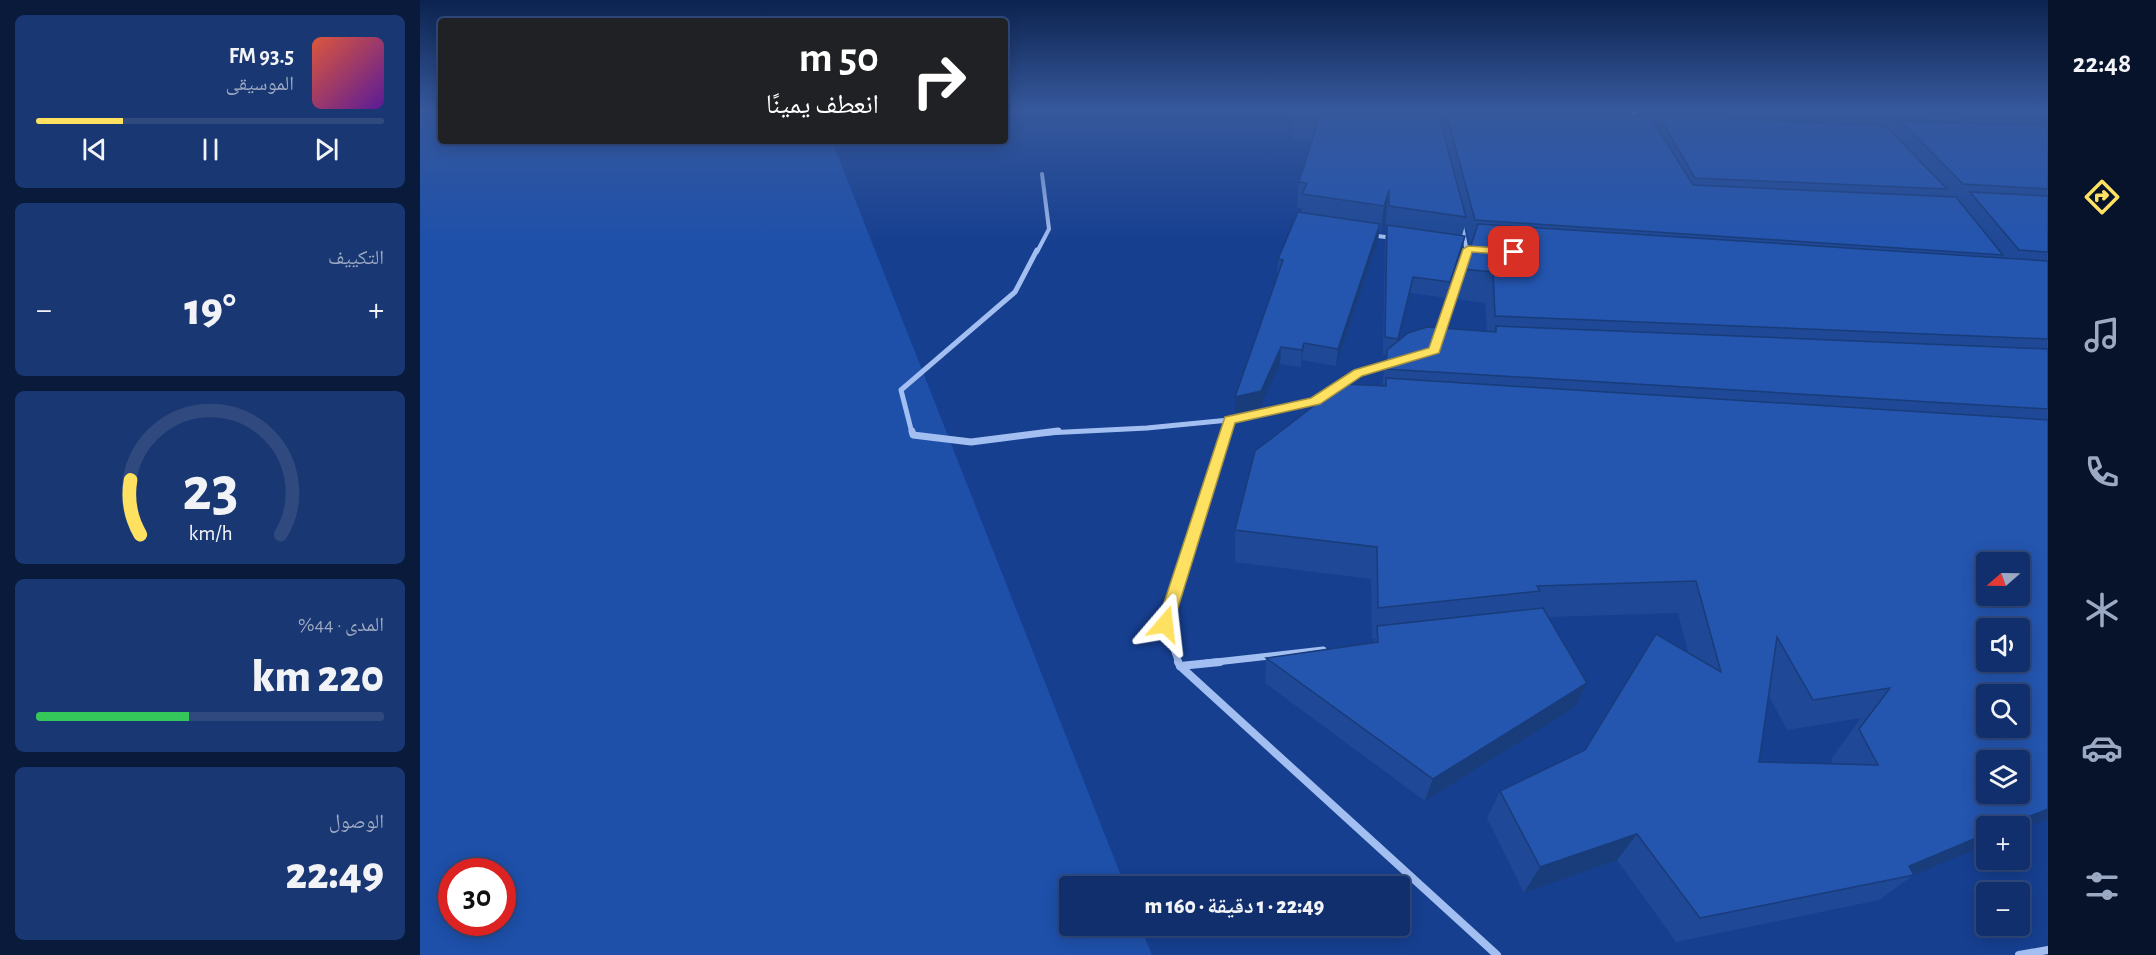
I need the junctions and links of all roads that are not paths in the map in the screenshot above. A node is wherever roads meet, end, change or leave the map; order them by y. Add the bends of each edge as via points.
1 (1042, 174) dead end
2 (1459, 214) edge
3 (1363, 234) edge
4 (1398, 239) edge
5 (1456, 247) edge
6 (1468, 249) junction
7 (1479, 249) edge
8 (1438, 339) edge
9 (1402, 360) edge
10 (1315, 401) junction
11 (1327, 402) edge
12 (1229, 420) junction
13 (1335, 649) edge
14 (1180, 666) junction
15 (2048, 950) edge
16 (1497, 955) edge
17 (2019, 955) edge

1 - 12 street via 1049,229 1016,292 901,390 913,435 971,442 1061,431
2 - 6 street
3 - 4 street
5 - 6 street
6 - 7 street
6 - 8 street
9 - 10 street via 1358,373
10 - 11 street
10 - 12 street
12 - 14 street via 1165,624
13 - 14 street
14 - 16 street
15 - 17 street

